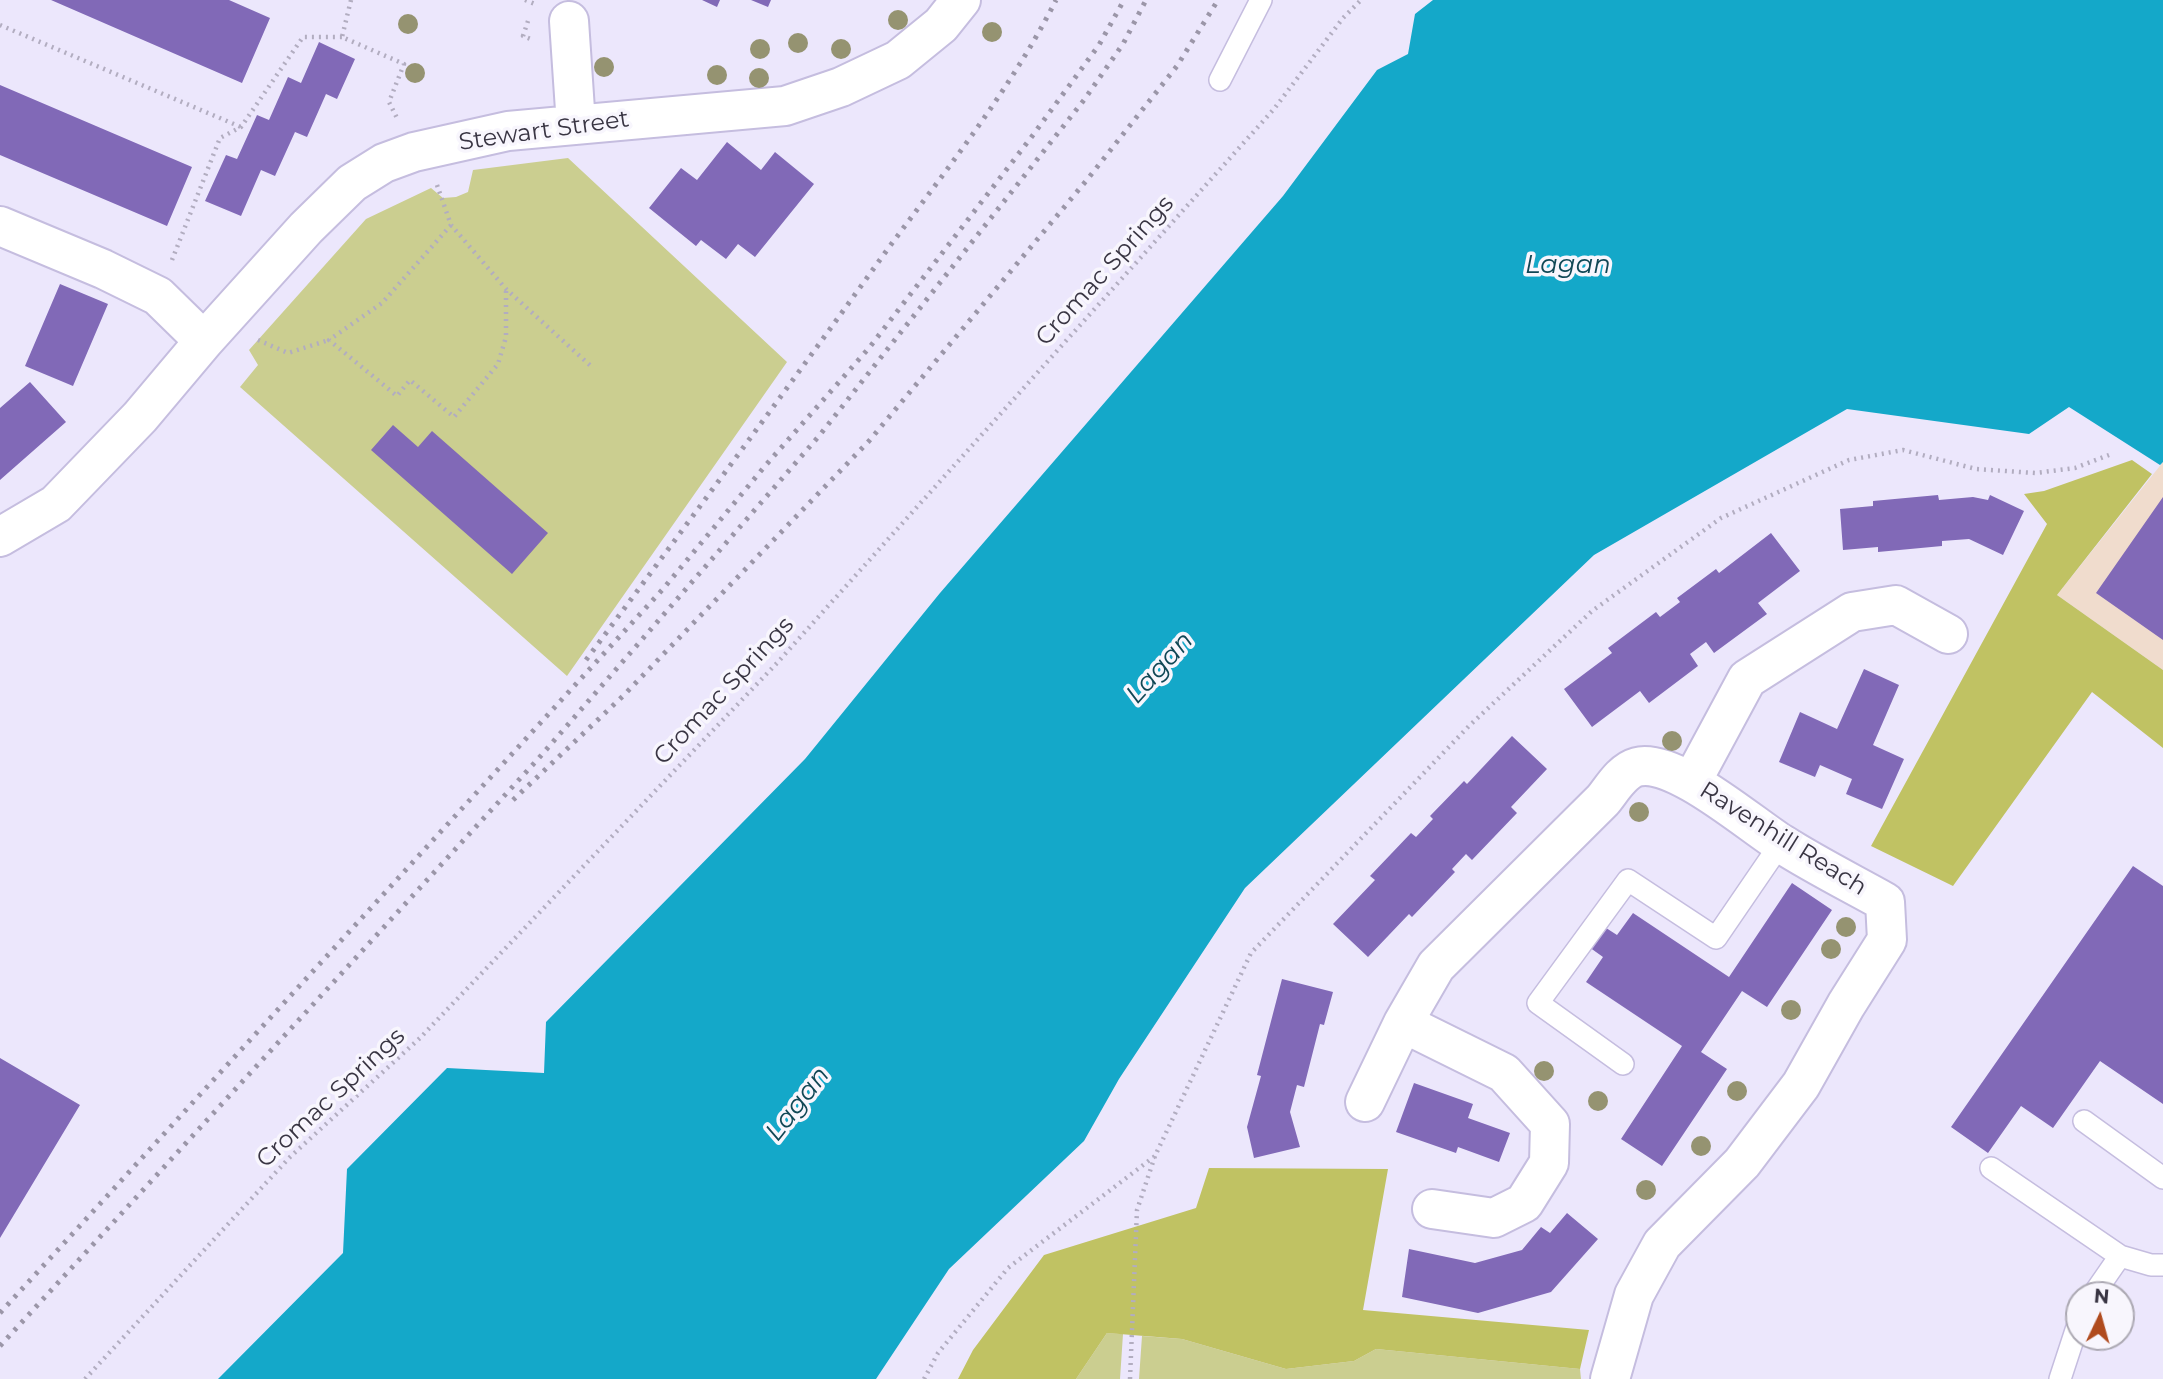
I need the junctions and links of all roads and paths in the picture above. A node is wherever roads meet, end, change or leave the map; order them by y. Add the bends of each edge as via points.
1 (961, 0) edge
2 (1261, 0) edge
3 (1361, 0) edge
4 (569, 21) dead end
5 (0, 24) edge
6 (342, 37) dead end
7 (1220, 80) dead end
8 (576, 125) junction
9 (241, 127) junction
10 (451, 225) dead end
11 (1, 229) edge
12 (506, 289) dead end
13 (158, 296) junction
14 (215, 329) junction
15 (329, 340) junction
16 (2109, 455) dead end
17 (0, 537) edge
18 (1948, 634) dead end
19 (1692, 781) junction
20 (1781, 843) junction
21 (1403, 1023) junction
22 (1623, 1064) dead end
23 (1365, 1102) dead end
24 (2084, 1121) dead end
25 (1155, 1156) junction
26 (1991, 1168) dead end
27 (2163, 1178) edge
28 (1432, 1209) dead end
29 (2120, 1256) junction
30 (2163, 1265) edge
31 (2103, 1281) edge
32 (2069, 1351) edge
33 (85, 1379) edge
34 (924, 1379) edge
35 (1129, 1379) edge
36 (1610, 1379) edge
37 (2060, 1379) edge

1 - 8 street, Stewart Street via 941,24 898,60 841,87 785,106
2 - 7 lane
3 - 33 path, Cromac Springs via 1274,109 777,663 420,1038 290,1157
4 - 8 street
5 - 9 path
6 - 9 path via 303,37
8 - 14 street, Stewart Street via 508,131 384,163 352,183 306,228
9 - 13 path via 220,138
10 - 15 path via 382,303
11 - 13 street
12 - 15 path via 506,337 498,365 454,417 410,380 397,396
13 - 14 street
14 - 15 path via 288,353
14 - 17 street, Stewart Street via 140,417 56,504
16 - 25 path via 2075,468 2035,473 1976,469 1903,450 1849,460 1721,518 1592,611 1469,726 1251,953
18 - 19 street via 1896,605 1852,612 1747,679
19 - 20 street, Ravenhill Reach
19 - 21 street, Ravenhill Reach via 1652,766 1636,767 1621,777 1604,800 1436,965
20 - 22 lane via 1716,938 1628,880 1538,1003
20 - 36 street, Ravenhill Reach via 1885,902 1887,940 1801,1086 1742,1163 1662,1244 1633,1295
21 - 23 street, Ravenhill Reach
21 - 28 street via 1504,1073 1550,1124 1549,1163 1524,1203 1494,1218
24 - 27 lane
25 - 34 path via 1008,1268 938,1353
25 - 35 path via 1138,1210
26 - 29 lane
29 - 30 lane
29 - 31 lane
32 - 37 lane

